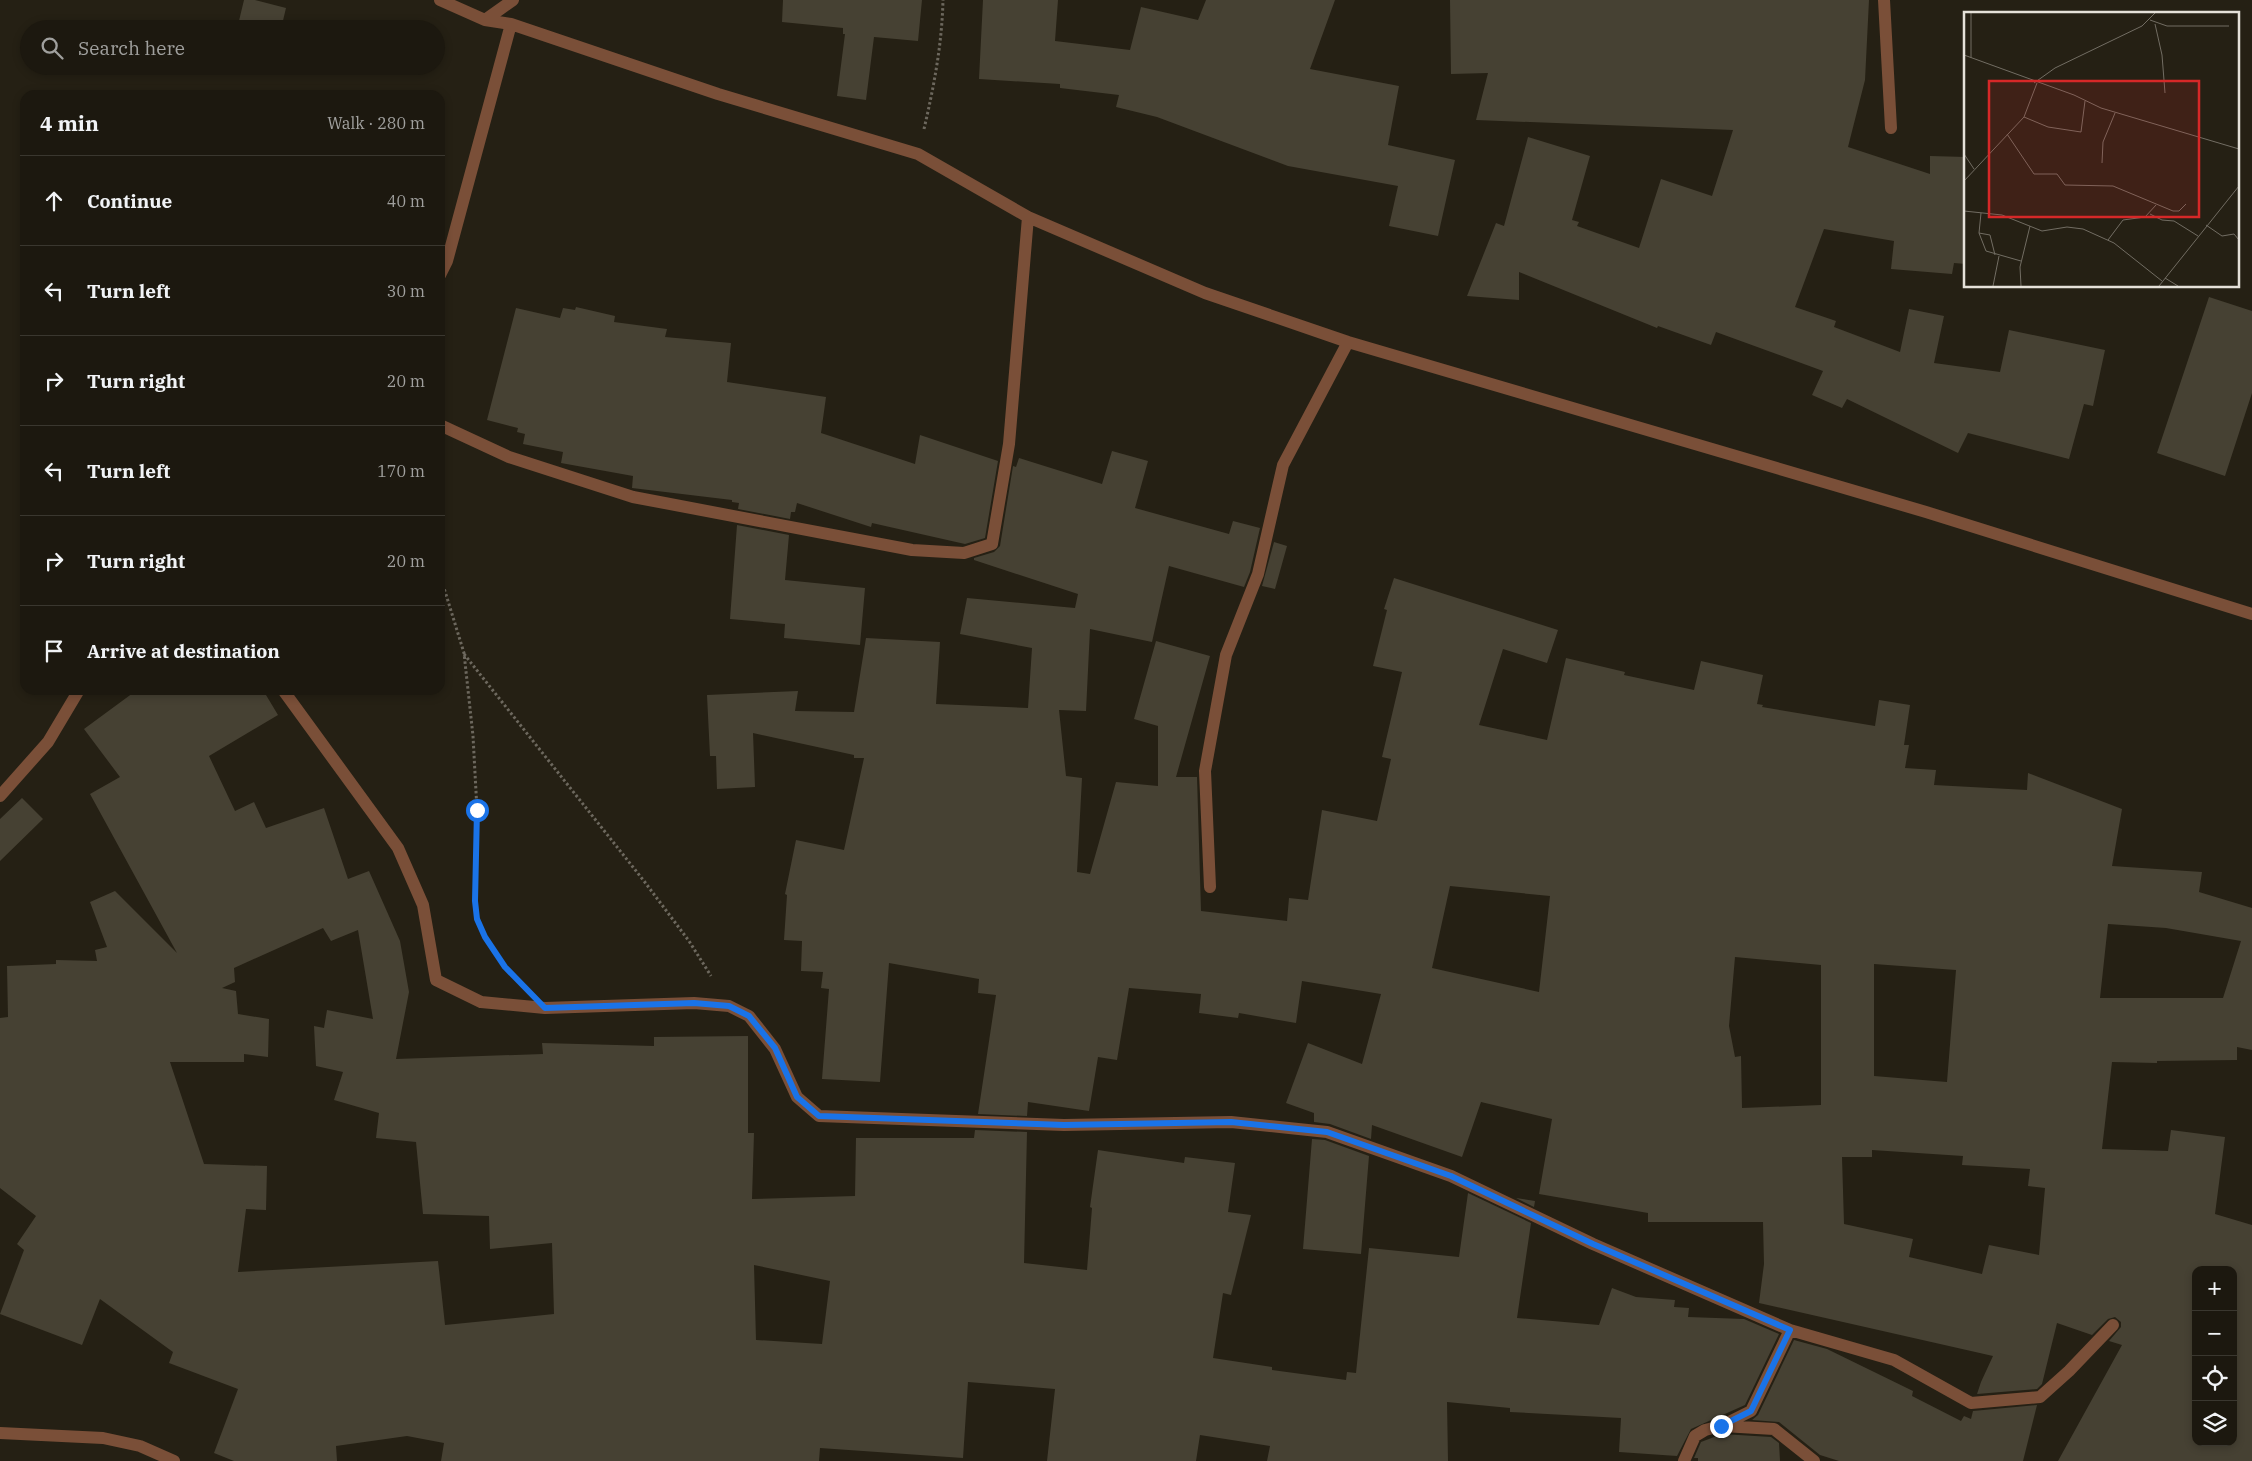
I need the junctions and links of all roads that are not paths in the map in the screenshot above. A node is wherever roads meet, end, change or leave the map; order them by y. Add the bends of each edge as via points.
1 (440, 0) edge
2 (513, 0) edge
3 (1884, 0) edge
4 (485, 20) junction
5 (511, 24) junction
6 (1890, 128) dead end
7 (1028, 217) junction
8 (445, 265) edge
9 (1348, 342) junction
10 (445, 427) edge
11 (2252, 614) edge
12 (76, 695) edge
13 (287, 695) edge
14 (0, 796) edge
15 (1210, 887) dead end
16 (2113, 1325) dead end
17 (1790, 1330) junction
18 (1721, 1426) junction
19 (0, 1433) edge
20 (174, 1461) edge
21 (1684, 1461) edge
22 (1814, 1461) edge

1 - 4 street
2 - 4 street
3 - 6 street
4 - 5 street
5 - 7 street via 718,94 918,154
5 - 8 street
7 - 9 street via 1205,294
7 - 10 street via 1009,444 994,536 992,544 984,548 964,553 912,550 633,497 509,457
9 - 11 street via 1926,512
9 - 15 street via 1283,465 1258,574 1226,655 1205,771
12 - 14 street via 48,742
13 - 17 street via 398,848 423,905 436,980 481,1002 545,1008 694,1003 729,1006 749,1016 775,1048 797,1097 819,1116 1064,1125 1231,1122 1327,1132 1451,1176 1593,1244
16 - 17 street via 2040,1397 1972,1403 1894,1360
17 - 18 street via 1751,1411
18 - 21 street via 1695,1436
18 - 22 street via 1774,1429
19 - 20 street via 103,1438 140,1446

